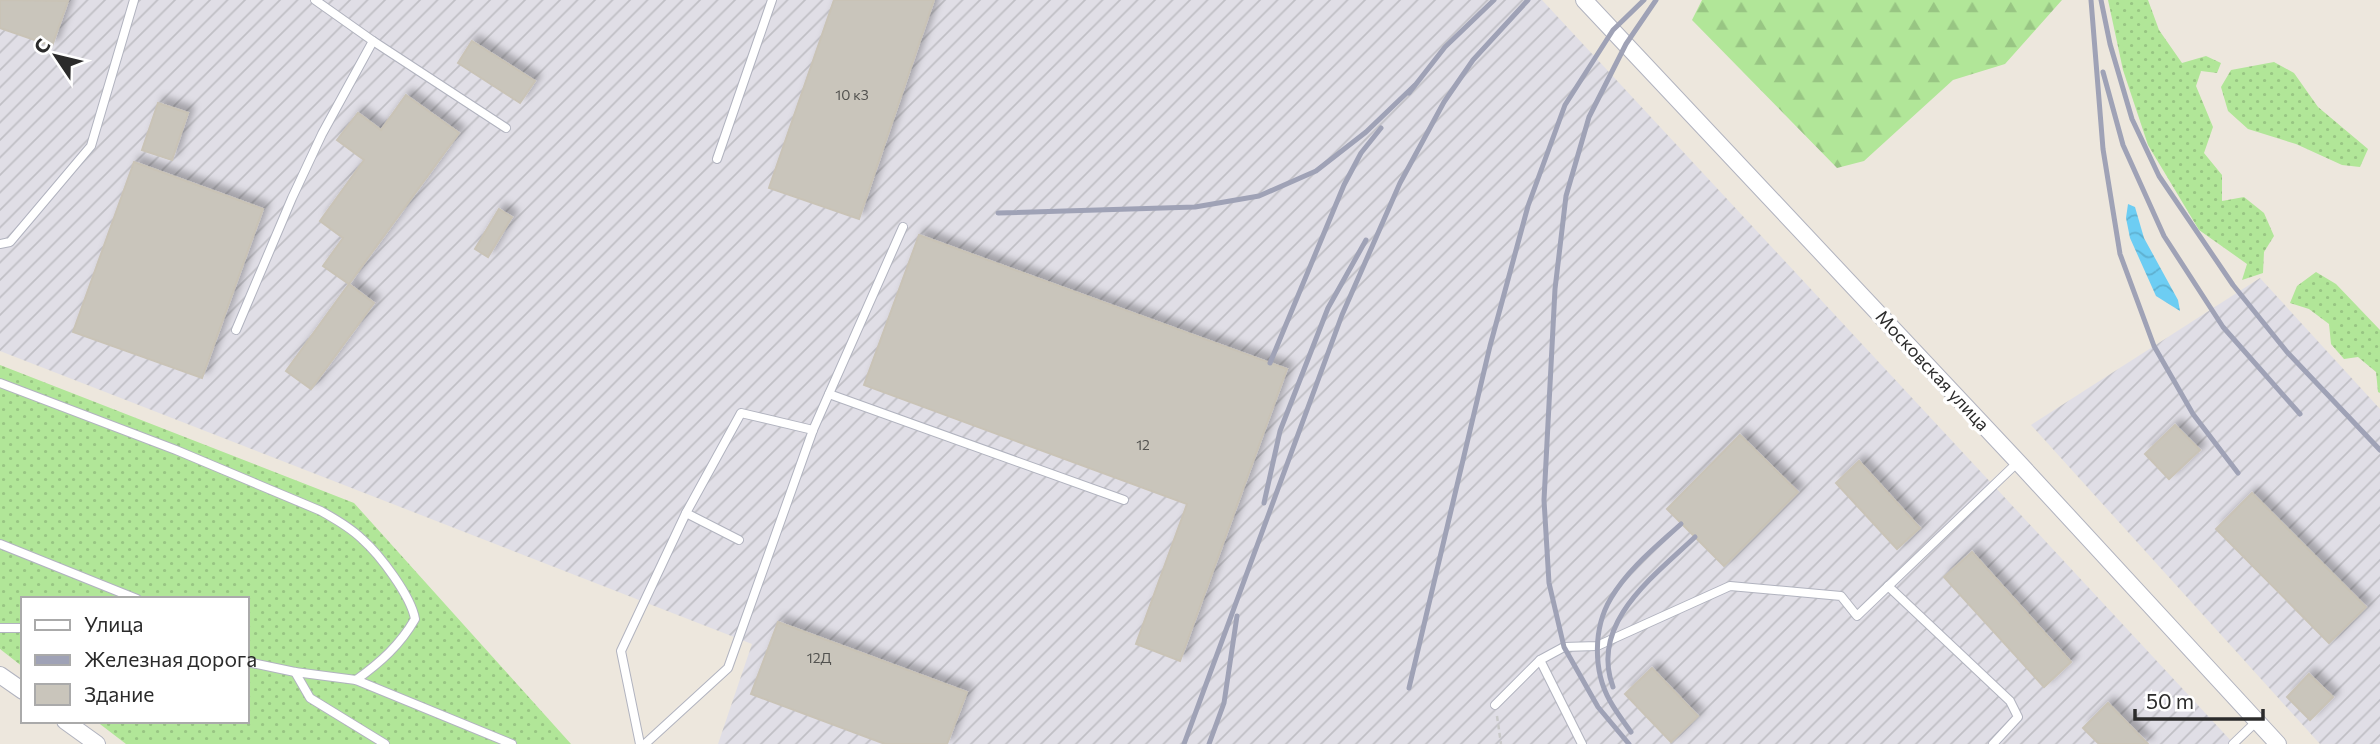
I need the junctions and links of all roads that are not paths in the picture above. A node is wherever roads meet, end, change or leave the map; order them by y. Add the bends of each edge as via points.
1 (134, 0) edge
2 (315, 0) edge
3 (772, 0) edge
4 (1584, 0) edge
5 (373, 41) junction
6 (506, 128) dead end
7 (718, 159) dead end
8 (903, 227) dead end
9 (0, 244) edge
10 (236, 330) dead end
11 (0, 383) edge
12 (829, 394) junction
13 (813, 430) junction
14 (2018, 462) junction
15 (1124, 500) dead end
16 (686, 513) junction
17 (739, 540) dead end
18 (0, 544) edge
19 (1888, 586) junction
20 (132, 597) edge
21 (0, 628) edge
22 (21, 628) edge
23 (1540, 660) junction
24 (248, 662) edge
25 (295, 672) junction
26 (0, 675) edge
27 (356, 680) junction
28 (21, 690) edge
29 (1495, 705) road end
30 (2257, 721) junction
31 (68, 723) edge
32 (97, 744) edge
33 (384, 744) edge
34 (512, 744) edge
35 (642, 744) edge
36 (1582, 744) edge
37 (1993, 744) edge
38 (2233, 744) edge
39 (2278, 744) edge

1 - 9 lane via 92,146 10,242
2 - 5 lane
3 - 7 lane
4 - 14 street, Московская улица
5 - 6 lane
5 - 10 lane via 322,134
8 - 12 lane
11 - 27 lane via 321,511 363,540 405,593 415,620 402,641
12 - 13 lane
12 - 15 lane
13 - 16 lane via 741,413
13 - 35 lane via 728,668
14 - 19 lane
14 - 30 street, Московская улица
16 - 17 lane
16 - 35 lane via 621,651
18 - 20 lane
19 - 23 lane via 1857,616 1841,596 1730,586 1597,646 1564,647
19 - 37 lane via 2010,701 2018,717
21 - 22 lane
23 - 29 lane
23 - 36 lane
24 - 25 lane
25 - 27 lane
25 - 33 lane via 310,698
26 - 28 street
27 - 34 lane
30 - 38 lane
30 - 39 street, Московская улица
31 - 32 street

